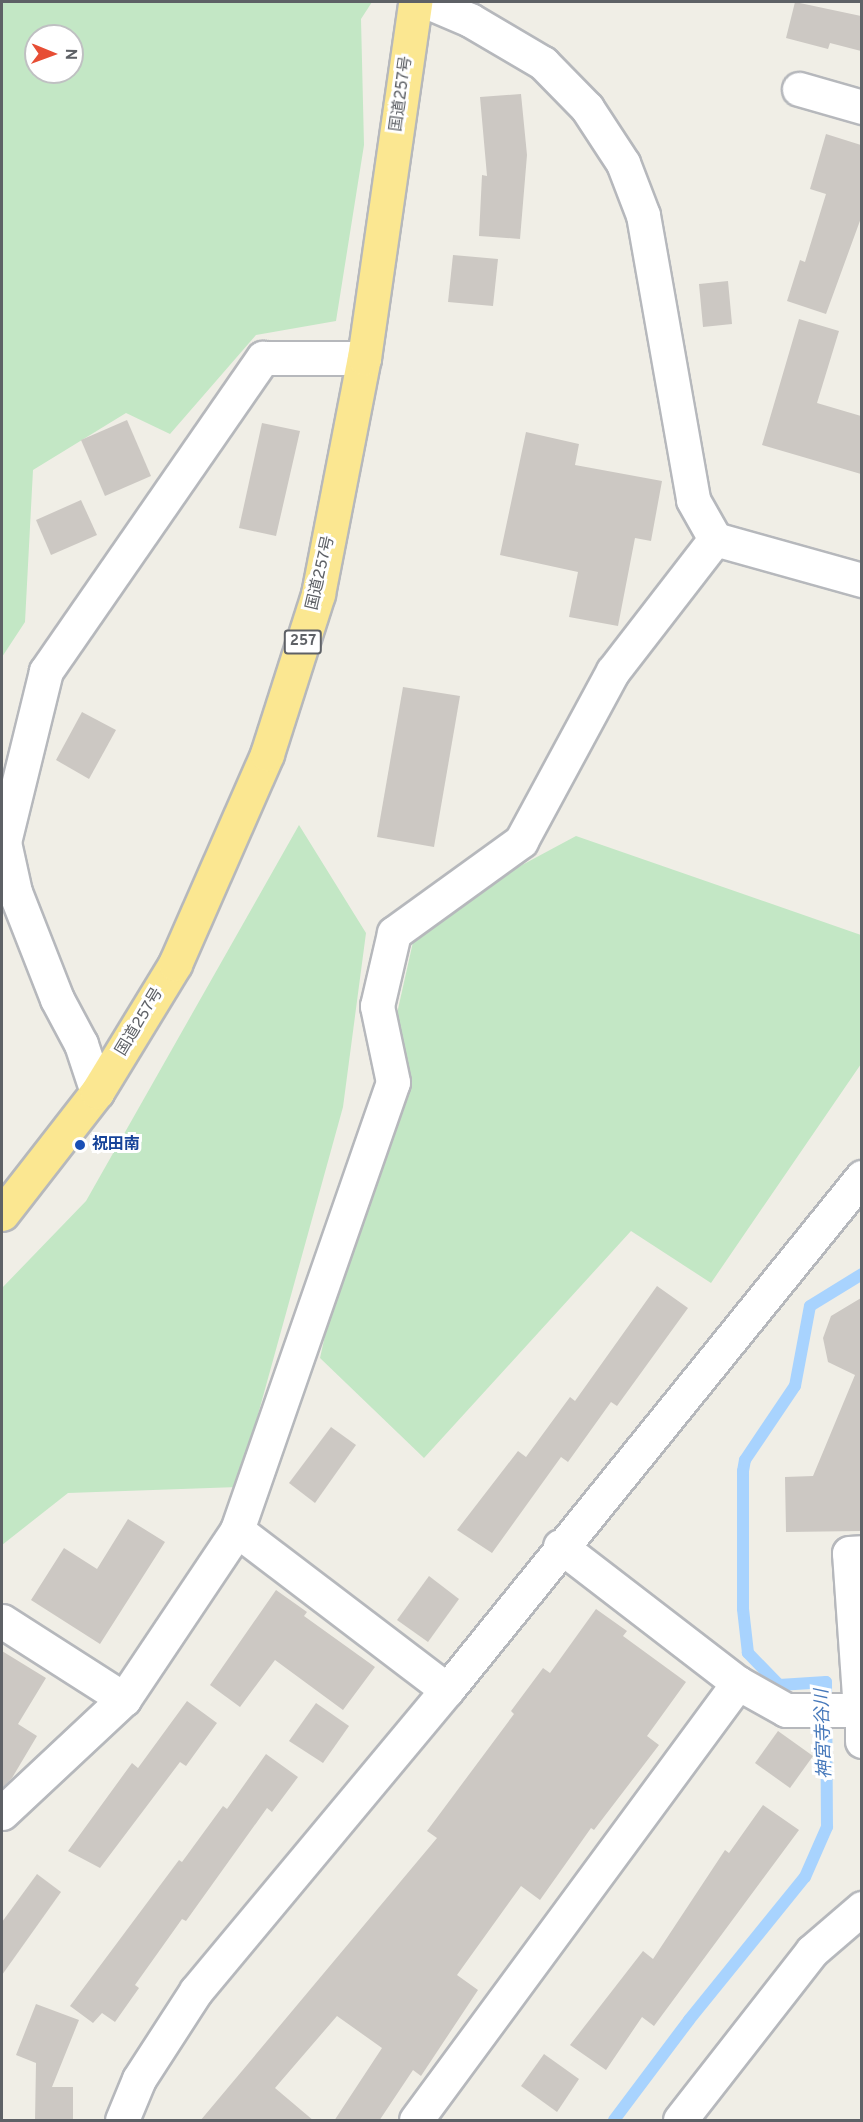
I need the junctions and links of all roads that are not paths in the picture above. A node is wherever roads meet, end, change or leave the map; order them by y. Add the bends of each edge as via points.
1 (415, 2) edge
2 (428, 2) edge
3 (799, 89) dead end
4 (861, 107) edge
5 (364, 358) junction
6 (715, 539) junction
7 (861, 580) edge
8 (97, 1092) junction
9 (861, 1177) edge
10 (2, 1214) edge
11 (237, 1530) junction
12 (560, 1546) junction
13 (861, 1552) edge
14 (2, 1621) edge
15 (738, 1683) junction
16 (447, 1690) junction
17 (124, 1699) junction
18 (859, 1718) edge
19 (2, 1813) edge
20 (861, 1908) edge
21 (122, 2121) edge
22 (416, 2121) edge
23 (680, 2121) edge

1 - 5 highway, 国道257号 / 257
2 - 6 street via 470,20 543,63 587,108 623,163 643,216 693,500
3 - 4 street
5 - 8 highway, 国道257号 / 257 via 318,594 267,754 175,964
5 - 8 street via 262,358 46,671 4,842 15,892 57,999 81,1044
6 - 7 street
6 - 11 street via 613,671 521,841 394,933 377,1006 393,1082
8 - 10 highway, 国道257号 / 257
9 - 12 street
11 - 16 street
11 - 17 street
12 - 15 street
12 - 16 street
13 - 18 street via 849,1553
14 - 17 street
15 - 18 street via 786,1710
15 - 22 street
16 - 21 street via 196,1991 139,2079
17 - 19 street
20 - 23 street via 812,1951

